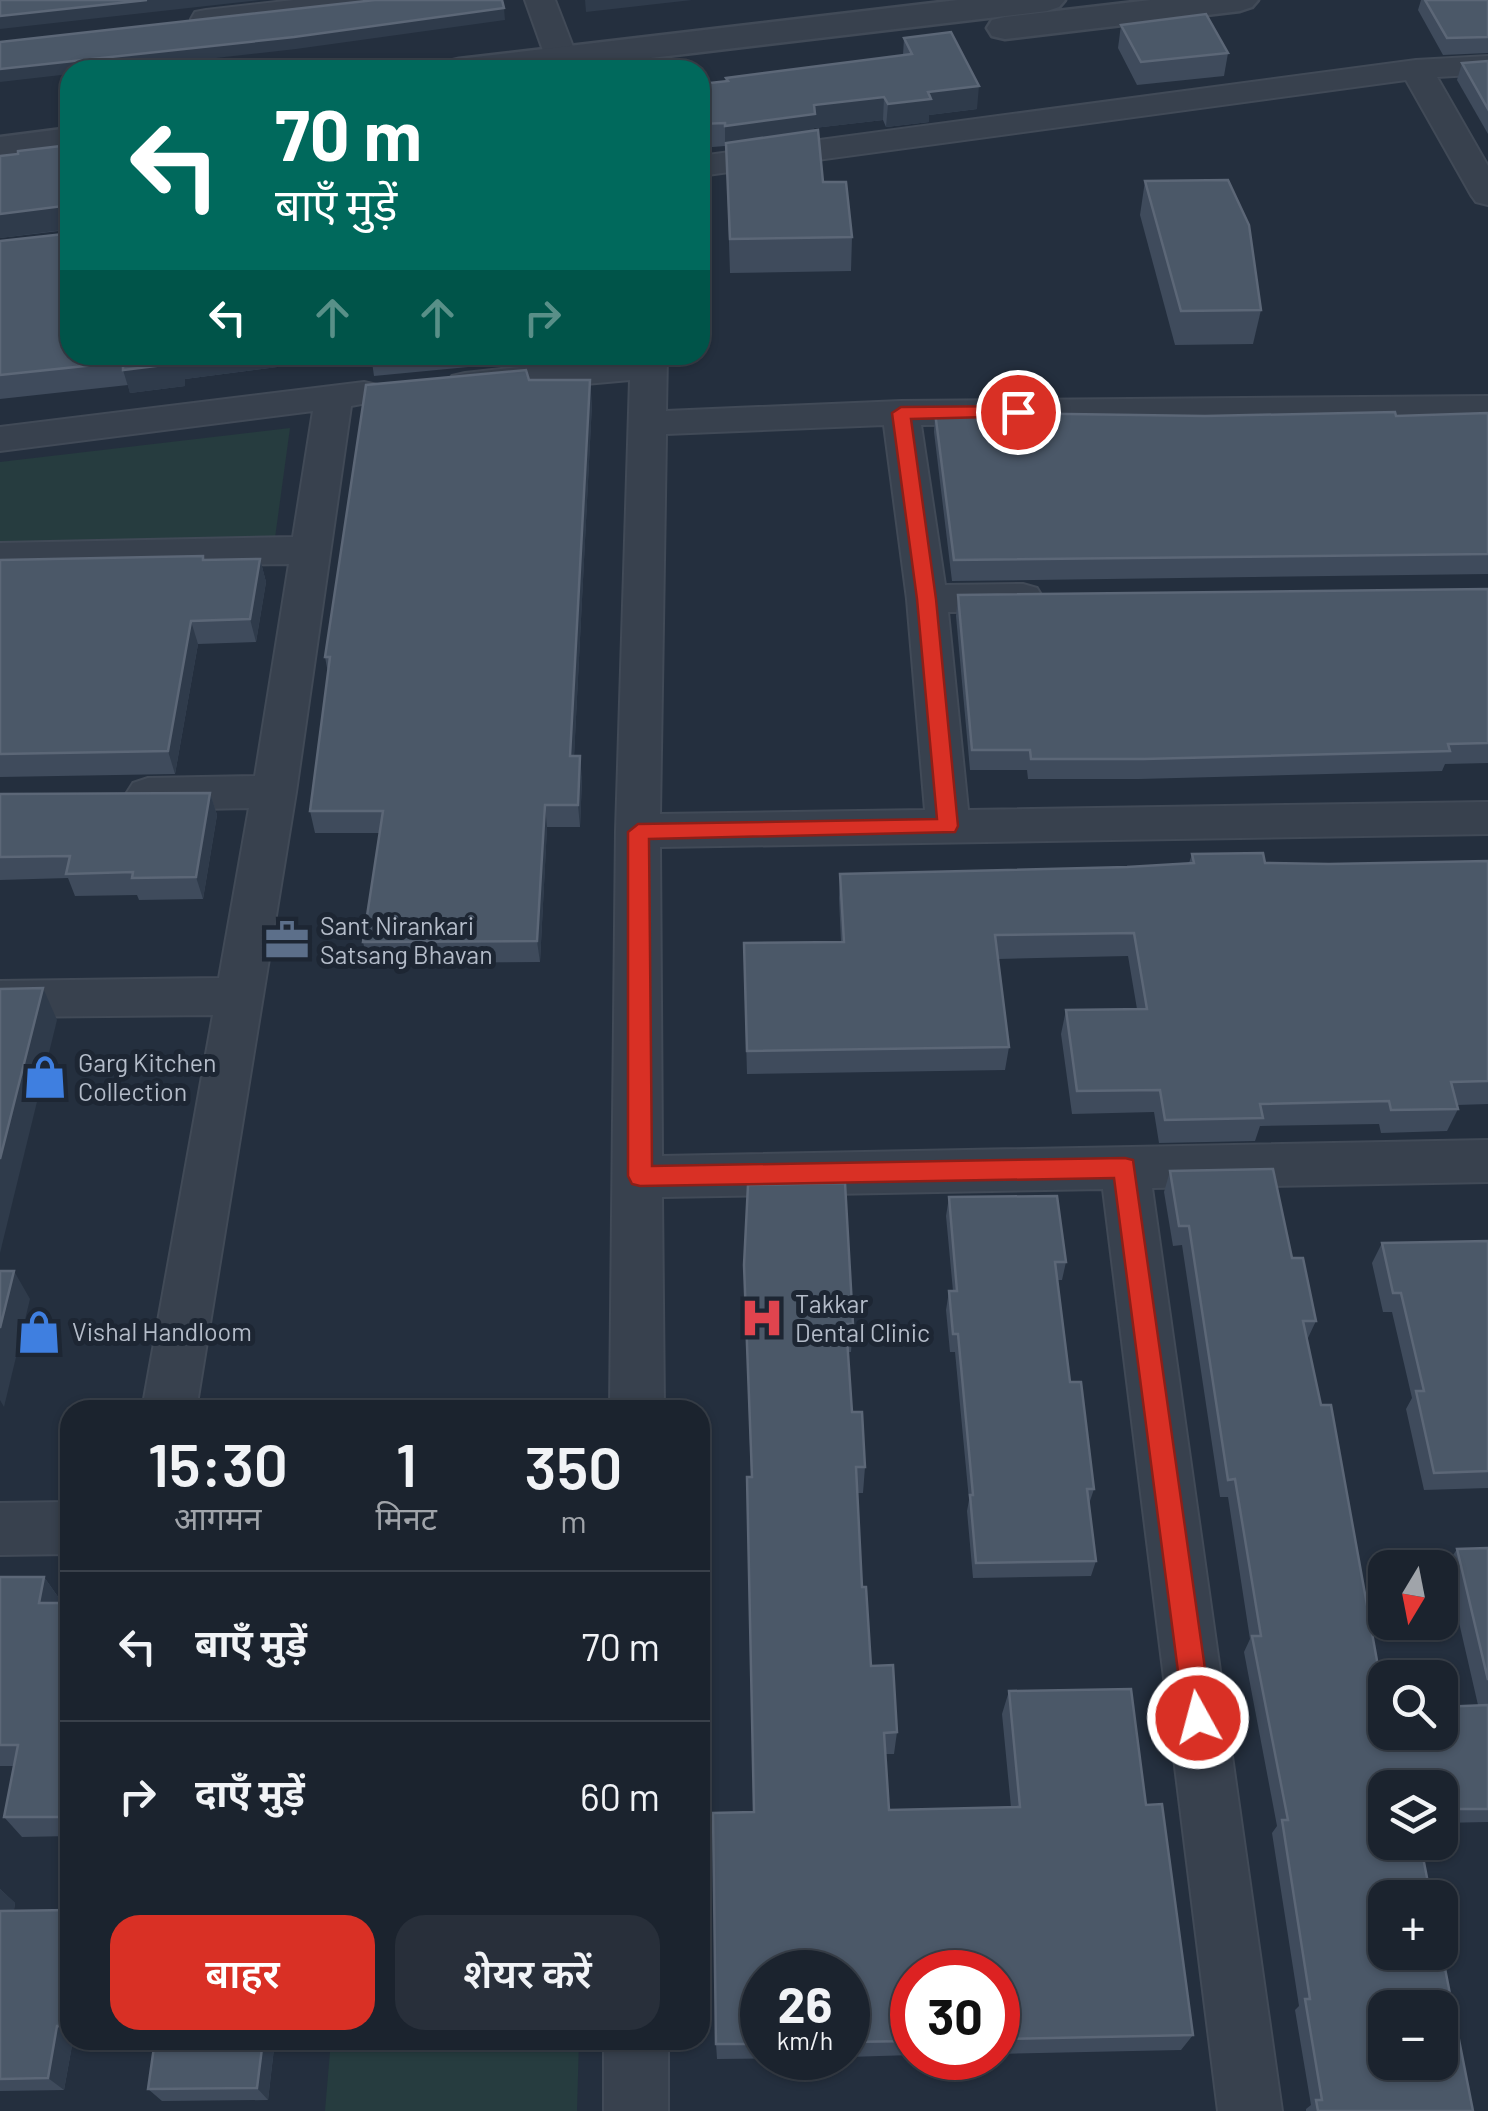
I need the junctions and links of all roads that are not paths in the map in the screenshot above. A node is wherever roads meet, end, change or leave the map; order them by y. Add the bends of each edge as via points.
1 (376, 0) edge
2 (540, 0) edge
3 (1046, 0) edge
4 (1240, 0) edge
5 (178, 22) edge
6 (562, 60) edge
7 (594, 60) edge
8 (710, 63) edge
9 (1488, 65) edge
10 (1416, 70) junction
11 (60, 117) edge
12 (0, 124) edge
13 (60, 141) edge
14 (0, 148) edge
15 (710, 165) edge
16 (1488, 195) edge
17 (616, 365) edge
18 (649, 365) edge
19 (432, 387) edge
20 (393, 390) edge
21 (334, 396) junction
22 (1488, 408) edge
23 (901, 413) junction
24 (648, 423) junction
25 (0, 440) edge
26 (308, 550) junction
27 (0, 556) edge
28 (1062, 598) edge
29 (927, 599) junction
30 (274, 792) junction
31 (118, 795) edge
32 (1488, 818) edge
33 (948, 826) junction
34 (638, 832) junction
35 (238, 996) junction
36 (0, 999) edge
37 (1488, 1161) edge
38 (1125, 1168) junction
39 (640, 1176) junction
40 (171, 1400) edge
41 (637, 1400) edge
42 (60, 1528) edge
43 (0, 1529) edge
44 (636, 2050) edge
45 (636, 2111) edge
46 (1250, 2111) edge

1 - 5 street
2 - 6 street
3 - 7 street
4 - 8 street
9 - 10 street
10 - 15 street
10 - 16 street
11 - 12 street
13 - 14 street
17 - 19 street
18 - 24 street
20 - 21 street
21 - 25 street
21 - 26 street
22 - 23 street
23 - 24 street
23 - 29 street
24 - 34 street
26 - 27 street
26 - 30 street
28 - 29 street
29 - 33 street
30 - 31 street
30 - 35 street
32 - 33 street
33 - 34 street
34 - 39 street
35 - 36 street
35 - 40 street
37 - 38 street
38 - 39 street
38 - 46 street
39 - 41 street
42 - 43 street
44 - 45 street

